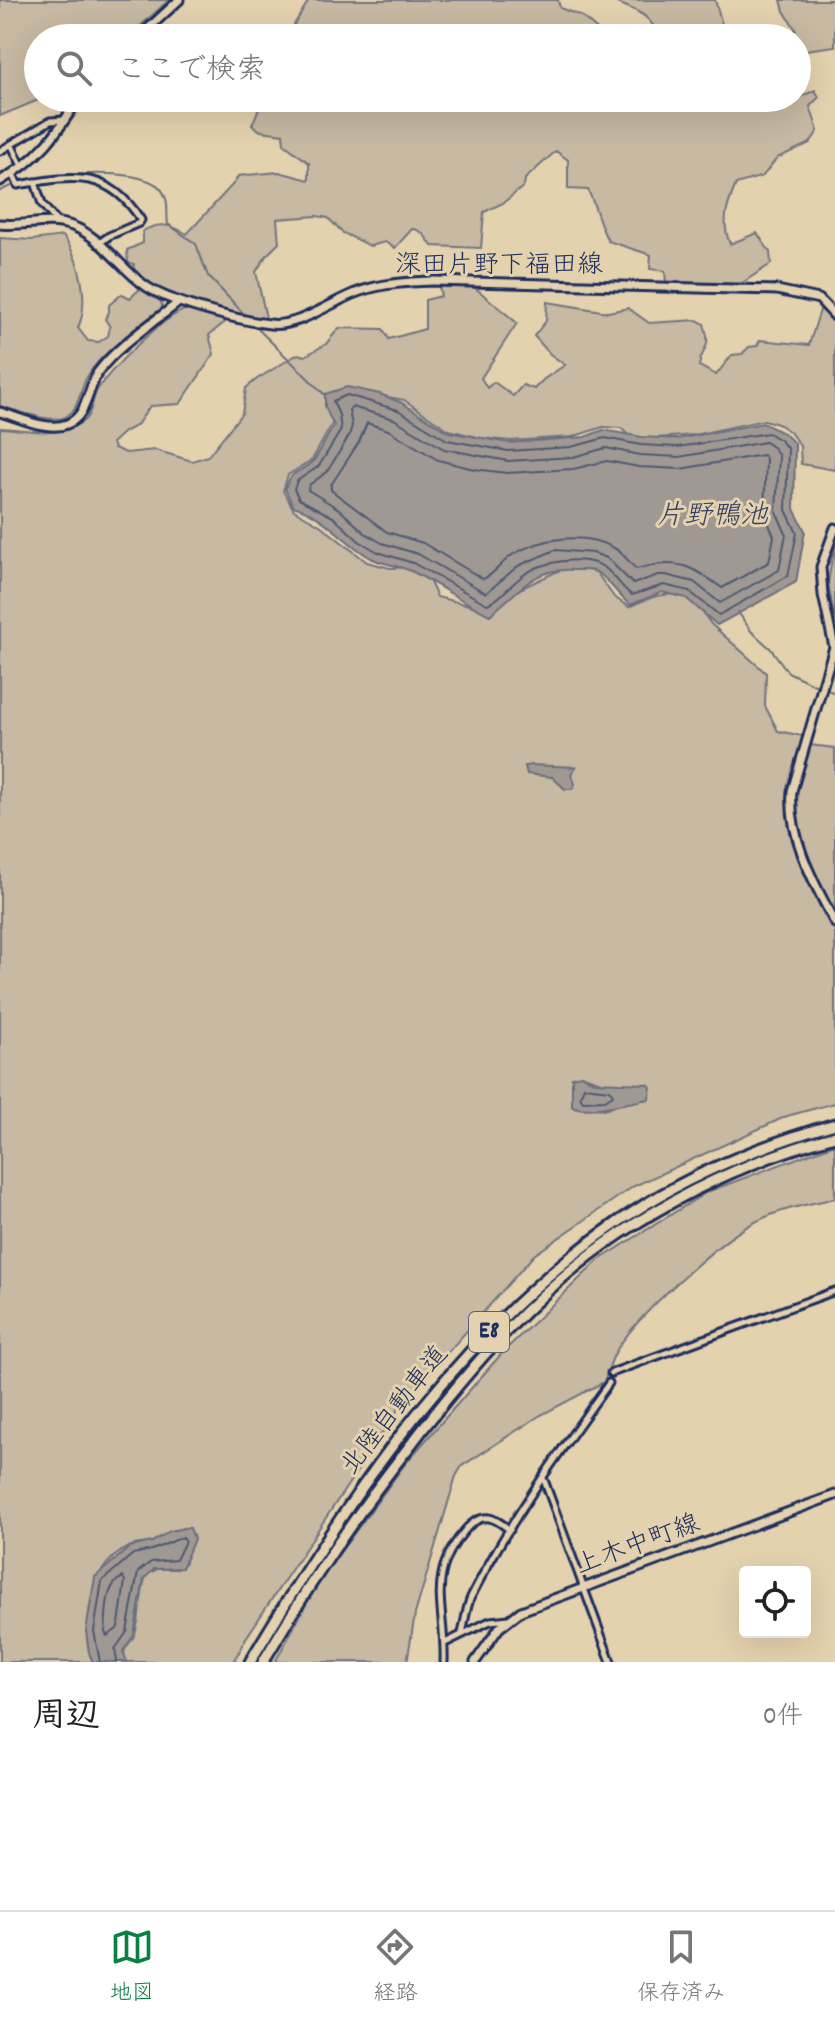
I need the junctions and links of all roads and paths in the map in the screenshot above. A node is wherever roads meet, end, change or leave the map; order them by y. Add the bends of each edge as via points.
1 (179, 0) edge
2 (153, 24) edge
3 (70, 112) edge
4 (65, 120) junction
5 (12, 146) junction
6 (0, 151) edge
7 (22, 167) junction
8 (13, 174) junction
9 (0, 181) edge
10 (35, 182) junction
11 (56, 221) junction
12 (0, 224) edge
13 (98, 244) junction
14 (179, 302) junction
15 (835, 316) edge
16 (0, 412) edge
17 (835, 528) edge
18 (835, 923) edge
19 (835, 1124) edge
20 (835, 1136) edge
21 (835, 1291) edge
22 (611, 1373) dead end
23 (609, 1383) dead end
24 (544, 1479) junction
25 (835, 1495) edge
26 (510, 1530) junction
27 (583, 1588) junction
28 (509, 1619) junction
29 (462, 1633) junction
30 (445, 1643) junction
31 (250, 1662) edge
32 (263, 1662) edge
33 (444, 1662) edge
34 (475, 1662) edge
35 (611, 1662) edge

1 - 2 main road
3 - 4 main road
4 - 5 street via 50,121
4 - 7 main road via 41,153
5 - 6 street
5 - 7 street
7 - 8 main road
8 - 9 main road
8 - 10 street via 18,185
10 - 11 street via 42,204
10 - 13 street via 92,179 123,196 141,220
11 - 12 main road
11 - 13 main road, 深田片野下福田線
13 - 14 main road, 深田片野下福田線 via 153,292
14 - 15 main road, 深田片野下福田線 via 274,325 294,322 361,291 433,281 777,290 819,299
14 - 16 main road via 106,363 82,412 70,423 50,426
17 - 18 main road via 821,567 834,647 791,802 796,836
19 - 31 highway, 北陸自動車道 / E8 via 748,1153 680,1184 612,1226 550,1274 465,1358 380,1464
20 - 32 highway, 北陸自動車道 / E8 via 751,1164 684,1195 609,1242 530,1307 446,1397 391,1469
21 - 22 street
23 - 24 street
24 - 26 street
24 - 27 street
25 - 27 main road, 上木中町線
26 - 29 street via 470,1599
26 - 30 street via 493,1517 482,1517 445,1558 439,1605
27 - 28 main road, 上木中町線
27 - 35 street
28 - 29 street
28 - 34 main road, 上木中町線
29 - 30 street
30 - 33 street

